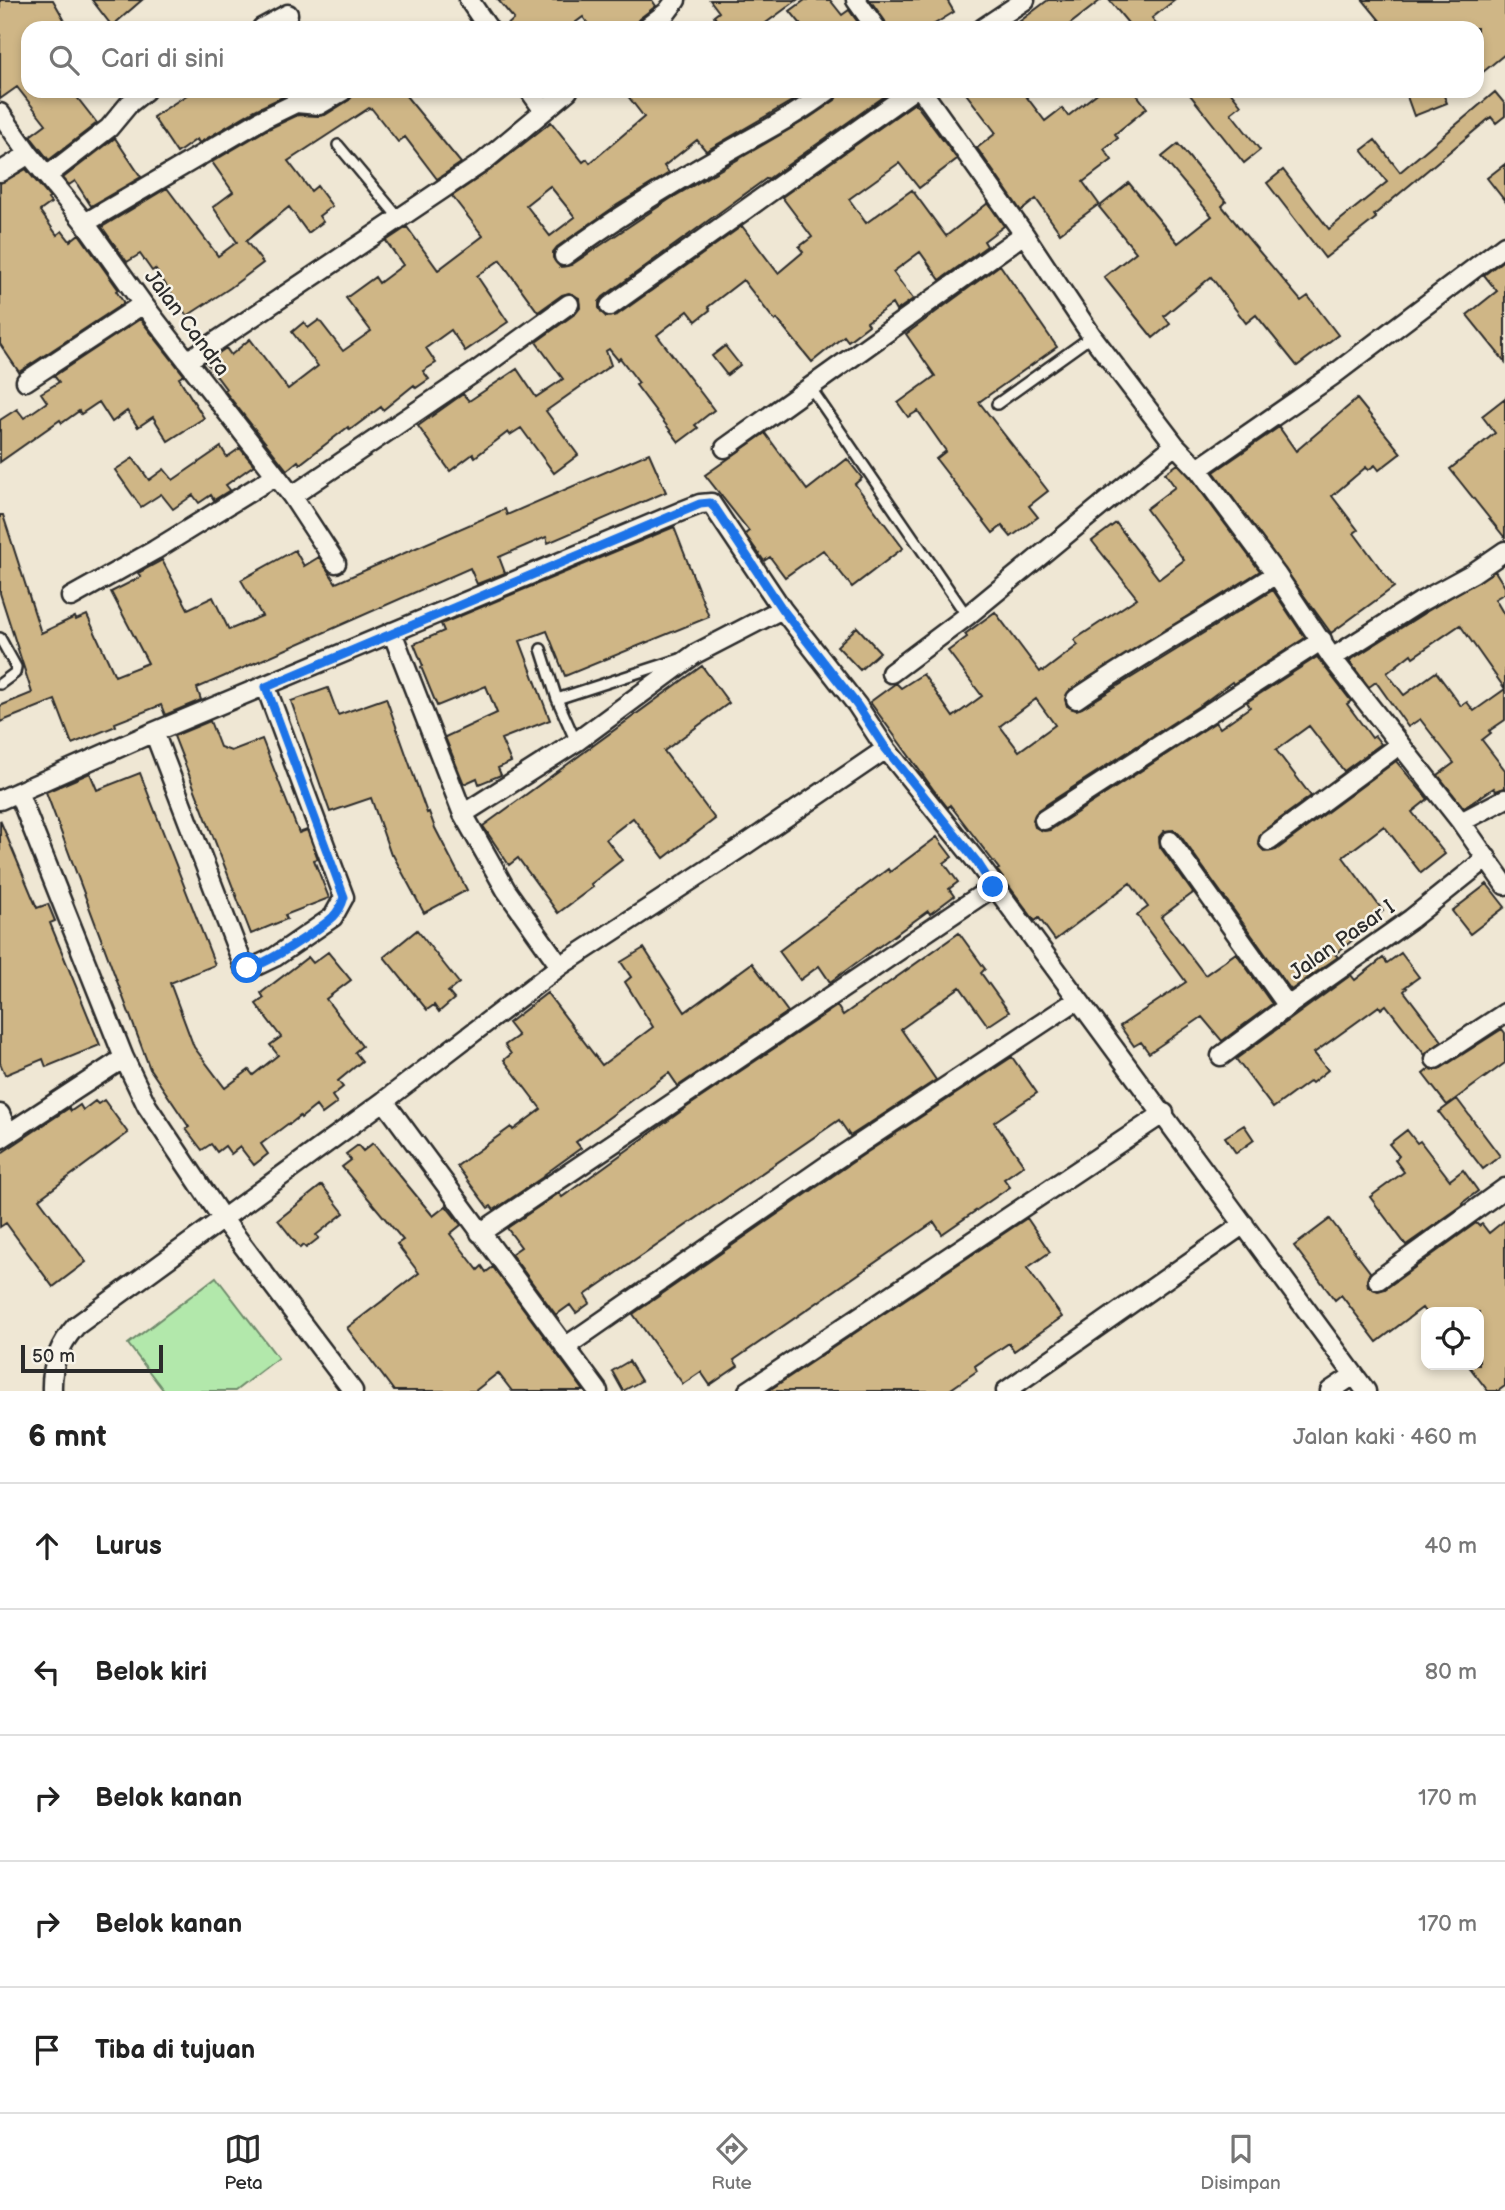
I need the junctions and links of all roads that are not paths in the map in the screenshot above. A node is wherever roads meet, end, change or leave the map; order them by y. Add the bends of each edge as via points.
1 (470, 0) edge
2 (676, 0) edge
3 (856, 0) edge
4 (1025, 0) edge
5 (288, 15) dead end
6 (276, 21) edge
7 (484, 21) edge
8 (655, 21) edge
9 (871, 21) edge
10 (994, 21) edge
11 (137, 98) edge
12 (331, 98) edge
13 (535, 98) edge
14 (560, 98) edge
15 (818, 98) edge
16 (902, 98) edge
17 (927, 98) edge
18 (544, 111) junction
19 (0, 113) edge
20 (338, 145) dead end
21 (29, 154) junction
22 (0, 172) edge
23 (47, 176) junction
24 (399, 218) junction
25 (85, 223) junction
26 (1024, 234) junction
27 (1505, 245) edge
28 (564, 256) dead end
29 (143, 304) junction
30 (569, 304) dead end
31 (610, 306) dead end
32 (1092, 336) junction
33 (187, 361) junction
34 (26, 381) dead end
35 (810, 387) junction
36 (997, 404) dead end
37 (1175, 445) junction
38 (725, 448) dead end
39 (1198, 469) junction
40 (275, 475) junction
41 (292, 496) junction
42 (1505, 551) edge
43 (336, 563) dead end
44 (1276, 575) junction
45 (71, 597) dead end
46 (782, 609) junction
47 (967, 616) junction
48 (391, 632) junction
49 (0, 639) edge
50 (1322, 640) junction
51 (541, 649) dead end
52 (695, 654) junction
53 (1332, 657) junction
54 (891, 673) dead end
55 (0, 684) edge
56 (266, 687) junction
57 (557, 699) junction
58 (1076, 699) dead end
59 (154, 732) junction
60 (576, 742) junction
61 (1399, 745) junction
62 (886, 749) junction
63 (18, 792) junction
64 (1505, 799) edge
65 (0, 800) edge
66 (463, 814) junction
67 (1044, 820) dead end
68 (1461, 822) junction
69 (1170, 841) dead end
70 (1269, 841) dead end
71 (1487, 858) junction
72 (1505, 885) edge
73 (993, 887) junction
74 (560, 966) junction
75 (1077, 1000) junction
76 (1288, 1006) junction
77 (1505, 1013) edge
78 (1222, 1056) dead end
79 (124, 1058) junction
80 (1435, 1059) dead end
81 (384, 1101) junction
82 (1164, 1113) junction
83 (0, 1114) edge
84 (4, 1136) edge
85 (1505, 1188) edge
86 (222, 1217) junction
87 (1244, 1224) junction
88 (480, 1233) junction
89 (1378, 1280) dead end
90 (565, 1347) junction
91 (1354, 1375) junction
92 (52, 1391) edge
93 (353, 1391) edge
94 (598, 1391) edge
95 (748, 1391) edge
96 (1006, 1391) edge
97 (1330, 1391) edge
98 (1366, 1391) edge

1 - 7 street
2 - 8 street
3 - 9 street
4 - 10 street
5 - 6 street
11 - 23 street via 102,134
12 - 25 street via 319,105 296,103 261,120
13 - 18 street
14 - 18 street
15 - 28 street
16 - 31 street
17 - 26 street
18 - 24 street via 483,162
19 - 21 street, Jalan Candra
20 - 24 lane
21 - 22 street
21 - 23 street, Jalan Candra
23 - 25 street, Jalan Candra
24 - 33 street
25 - 29 street, Jalan Candra
26 - 32 street
26 - 35 street
27 - 39 street via 1332,376
29 - 33 street, Jalan Candra
29 - 34 street
30 - 41 street
32 - 36 lane
32 - 37 street
33 - 40 street, Jalan Candra
35 - 38 street
35 - 47 lane
37 - 39 street
37 - 47 street
39 - 44 street
40 - 41 street, Jalan Candra
40 - 45 street
41 - 43 street, Jalan Candra
42 - 53 street
44 - 50 street
44 - 58 street
46 - 48 street via 710,503
46 - 52 street
46 - 62 street
47 - 54 street
48 - 56 street
48 - 66 street
49 - 55 lane via 16,667
50 - 53 street
50 - 67 street
51 - 57 lane
52 - 57 lane
52 - 60 street
53 - 61 street
56 - 59 street
56 - 59 street via 344,897 333,917 252,968 244,967
57 - 60 lane
59 - 63 street
60 - 66 street
61 - 68 street
61 - 70 street
62 - 73 street
62 - 74 street
63 - 65 street
63 - 79 street
64 - 68 street
66 - 74 street via 506,890
68 - 71 street
69 - 76 street
71 - 72 street
71 - 76 street, Jalan Pasar I via 1411,919
73 - 75 street
73 - 88 street
74 - 81 street
75 - 82 street
75 - 90 street
76 - 78 street, Jalan Pasar I
77 - 80 street
79 - 84 street
79 - 86 street via 147,1106
81 - 86 street
81 - 88 street
82 - 87 street
82 - 95 street
83 - 84 street
85 - 89 street
86 - 92 street via 76,1326 59,1348
86 - 93 street
87 - 91 street
87 - 96 street
88 - 90 street
90 - 94 street
91 - 97 street
91 - 98 street

